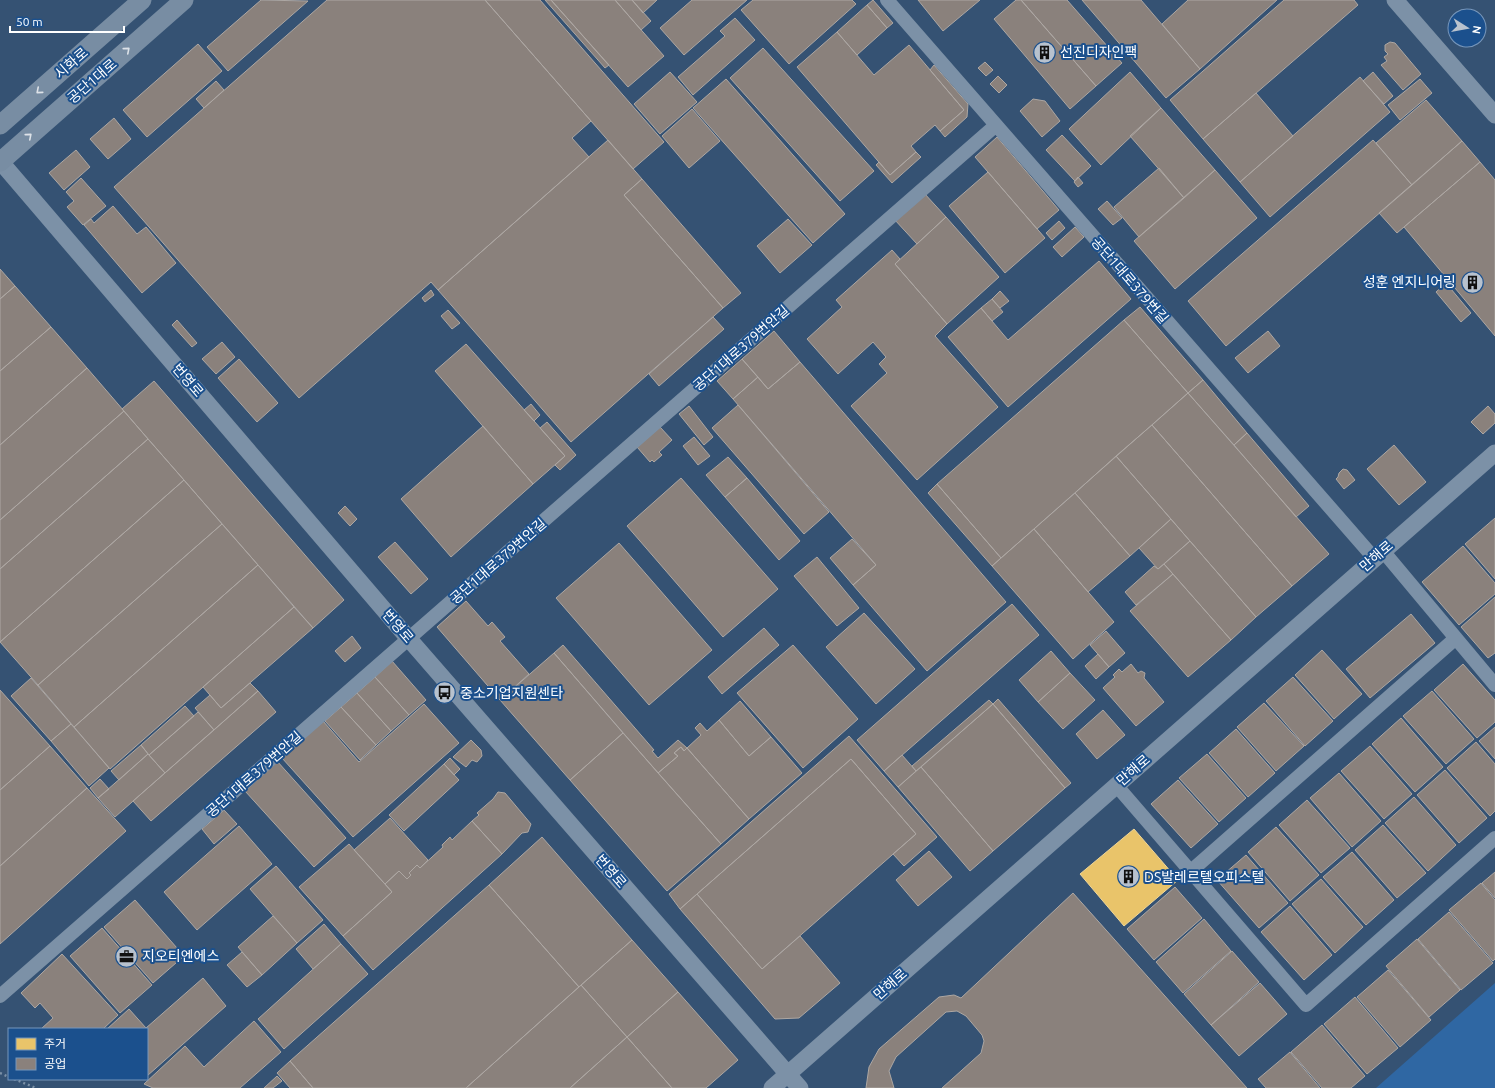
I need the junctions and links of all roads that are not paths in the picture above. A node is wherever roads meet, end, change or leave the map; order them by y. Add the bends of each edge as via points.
1 (142, 0) edge
2 (184, 0) edge
3 (887, 0) edge
4 (1395, 0) edge
5 (1495, 115) edge
6 (0, 125) edge
7 (995, 126) junction
8 (0, 161) edge
9 (1495, 453) edge
10 (1378, 554) junction
11 (1456, 638) junction
12 (409, 639) junction
13 (1494, 681) edge
14 (1116, 785) junction
15 (1495, 838) edge
16 (1191, 871) junction
17 (0, 996) edge
18 (788, 1074) junction
19 (772, 1088) edge
20 (800, 1088) edge

1 -> 6 main road, 시화로
8 -> 2 main road, 공단1대로
3 - 7 street, 공단1대로379번길
4 - 5 street
7 - 10 street, 공단1대로379번길
7 - 12 street, 공단1대로379번안길
8 - 12 street, 번영로
9 - 10 street, 만해로
10 - 11 street, 공단1대로379번길
10 - 14 street, 만해로
11 - 13 street, 공단1대로379번길
11 - 16 street
12 - 17 street, 공단1대로379번안길
12 - 18 street, 번영로
14 - 16 street
14 - 18 street, 만해로
15 - 16 street via 1306,1005
18 - 19 street, 만해로
18 - 20 street, 번영로

